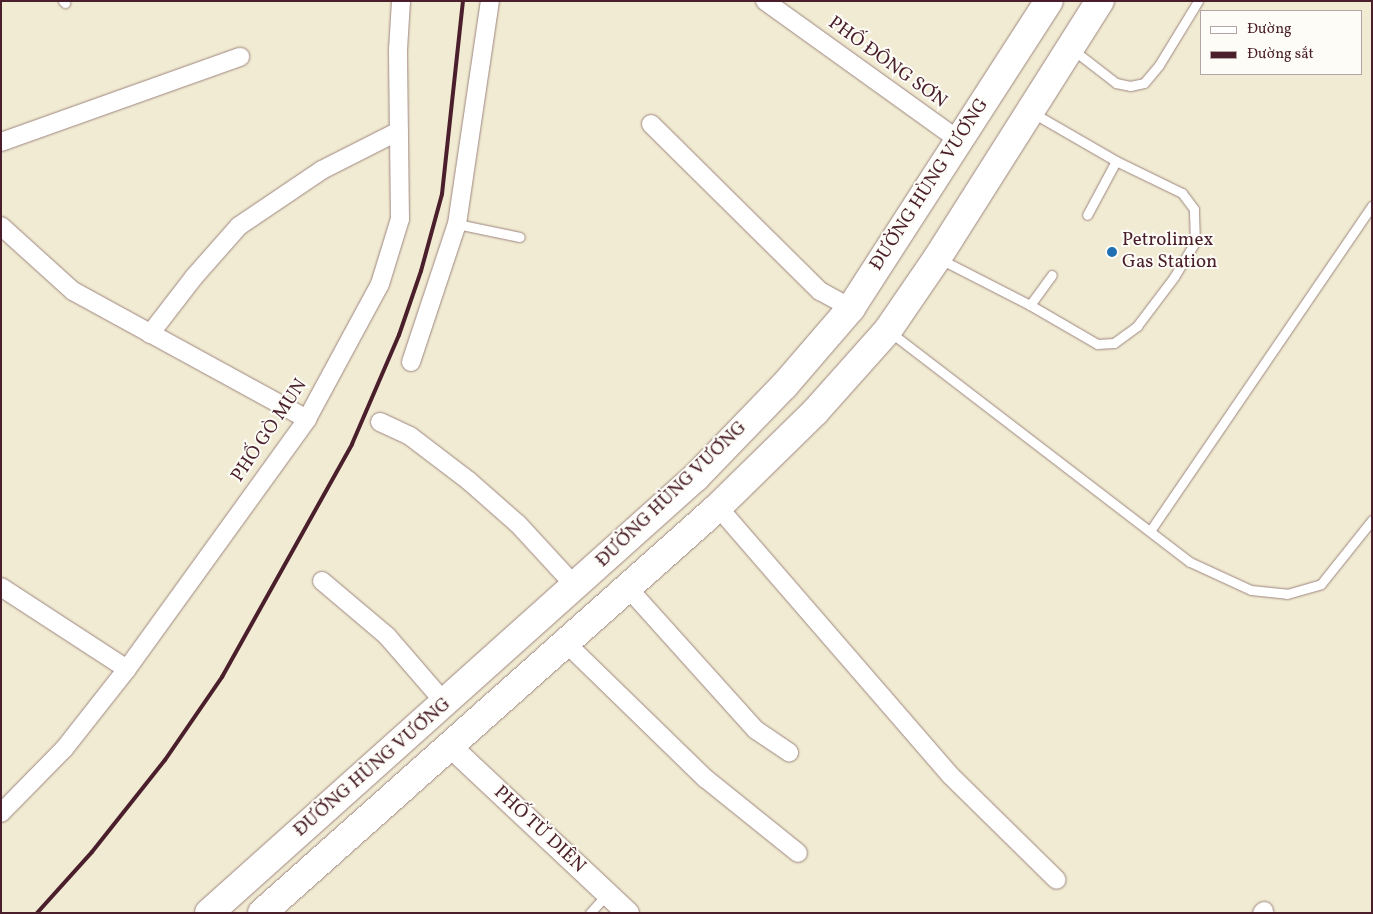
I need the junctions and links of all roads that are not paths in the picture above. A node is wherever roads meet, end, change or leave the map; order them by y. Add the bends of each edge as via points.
1 (401, 1) edge
2 (490, 1) edge
3 (765, 1) edge
4 (1048, 1) edge
5 (1100, 1) edge
6 (1198, 1) edge
7 (1070, 48) junction
8 (240, 57) dead end
9 (1031, 112) junction
10 (650, 124) dead end
11 (399, 131) junction
12 (960, 141) junction
13 (1, 142) edge
14 (1116, 161) junction
15 (1372, 205) edge
16 (1087, 215) dead end
17 (457, 224) junction
18 (1, 226) edge
19 (520, 237) dead end
20 (938, 257) junction
21 (1052, 275) dead end
22 (1030, 305) junction
23 (851, 308) junction
24 (888, 330) junction
25 (150, 334) junction
26 (411, 362) dead end
27 (308, 419) junction
28 (380, 422) dead end
29 (718, 508) junction
30 (1372, 520) edge
31 (1150, 531) junction
32 (322, 581) dead end
33 (575, 586) junction
34 (1, 588) edge
35 (628, 588) junction
36 (566, 643) junction
37 (127, 669) junction
38 (446, 704) junction
39 (450, 746) junction
40 (789, 752) dead end
41 (1, 813) edge
42 (798, 853) dead end
43 (1057, 880) dead end
44 (607, 894) junction
45 (209, 913) edge
46 (262, 913) edge
47 (590, 913) edge
48 (628, 913) edge

1 - 11 street, PHỐ GÒ MUN
2 - 17 street
3 - 12 street, PHỐ ĐÔNG SƠN
4 - 12 highway, ĐƯỜNG HÙNG VƯƠNG
5 - 7 highway, ĐƯỜNG HÙNG VƯƠNG
6 - 7 lane via 1160,65 1144,83 1130,86 1116,83
7 - 9 highway, ĐƯỜNG HÙNG VƯƠNG
8 - 13 street
9 - 14 lane
9 - 20 highway, ĐƯỜNG HÙNG VƯƠNG
10 - 23 street via 820,291
11 - 25 street via 322,170 239,226
11 - 27 street, PHỐ GÒ MUN via 400,219 380,284
12 - 23 highway, ĐƯỜNG HÙNG VƯƠNG
14 - 16 lane
14 - 22 lane via 1182,193 1194,209 1195,242 1174,277 1137,326 1114,342 1097,344
15 - 31 lane
17 - 19 lane
17 - 26 street
18 - 25 street via 73,291
20 - 22 lane
20 - 24 highway, ĐƯỜNG HÙNG VƯƠNG
21 - 22 lane
23 - 33 highway, ĐƯỜNG HÙNG VƯƠNG via 784,386 696,477
24 - 29 highway, ĐƯỜNG HÙNG VƯƠNG via 815,412
24 - 31 lane
25 - 27 street
27 - 37 street, PHỐ GÒ MUN
28 - 33 street via 410,436 469,481 518,524
29 - 35 highway, ĐƯỜNG HÙNG VƯƠNG
29 - 43 street via 951,776
30 - 31 lane via 1321,584 1287,594 1251,590 1190,562
32 - 38 street via 387,636
33 - 38 highway, ĐƯỜNG HÙNG VƯƠNG
34 - 37 street
35 - 36 highway, ĐƯỜNG HÙNG VƯƠNG
35 - 40 street via 756,730
36 - 39 highway, ĐƯỜNG HÙNG VƯƠNG
36 - 42 street via 706,779
37 - 41 street, PHỐ GÒ MUN via 64,750
38 - 45 highway, ĐƯỜNG HÙNG VƯƠNG
39 - 44 street, PHỐ TỪ DIÊN
39 - 46 highway, ĐƯỜNG HÙNG VƯƠNG
44 - 47 lane
44 - 48 street, PHỐ TỪ DIÊN

